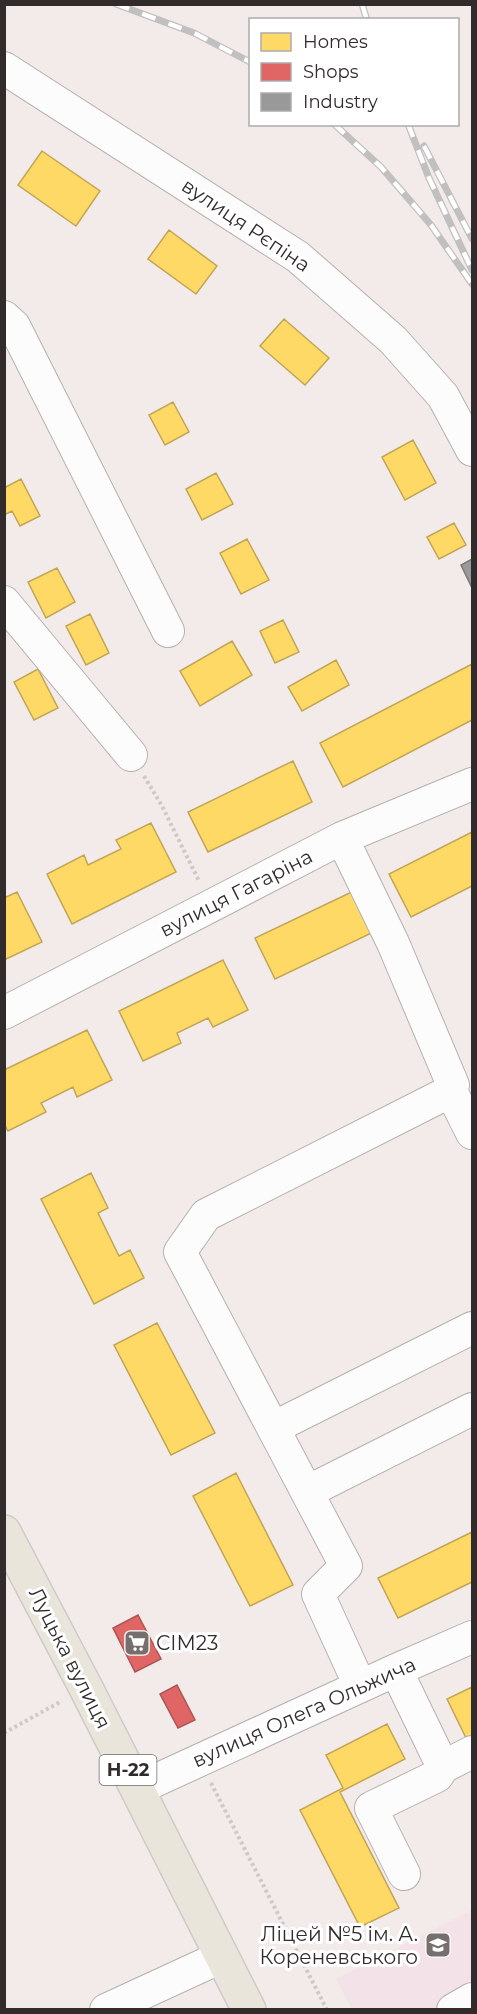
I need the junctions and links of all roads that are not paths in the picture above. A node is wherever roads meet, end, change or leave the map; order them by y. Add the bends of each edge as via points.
1 (4, 68) edge
2 (4, 317) edge
3 (472, 450) edge
4 (4, 602) edge
5 (168, 631) dead end
6 (131, 755) road end
7 (472, 784) edge
8 (342, 838) junction
9 (4, 1013) edge
10 (451, 1092) junction
11 (472, 1133) edge
12 (472, 1328) edge
13 (472, 1409) edge
14 (273, 1428) junction
15 (307, 1492) junction
16 (4, 1532) edge
17 (472, 1637) edge
18 (396, 1670) junction
19 (360, 1686) junction
20 (472, 1752) edge
21 (442, 1767) junction
22 (137, 1789) junction
23 (404, 1874) dead end
24 (221, 1957) junction
25 (472, 1999) edge
26 (106, 2010) edge
27 (249, 2010) edge
28 (453, 2010) edge

1 - 3 street, вулиця Рєпіна via 298,257 393,340 443,396
2 - 5 street via 14,326
4 - 6 street
7 - 8 street, вулиця Гагаріна
8 - 9 street, вулиця Гагаріна
8 - 10 street via 393,943 453,1085
10 - 11 street
10 - 14 street via 206,1215 180,1252
12 - 14 street
13 - 15 street
14 - 15 street
15 - 19 street via 346,1566 318,1594
16 - 22 main road, Луцька вулиця / Н-22
17 - 18 street, вулиця Олега Ольжича
18 - 19 street, вулиця Олега Ольжича
18 - 21 street
19 - 22 street, вулиця Олега Ольжича
20 - 21 street
21 - 23 street via 436,1776 371,1808
22 - 24 main road, Луцька вулиця / Н-22
24 - 26 street
24 - 27 main road, Луцька вулиця / Н-22
25 - 28 street

